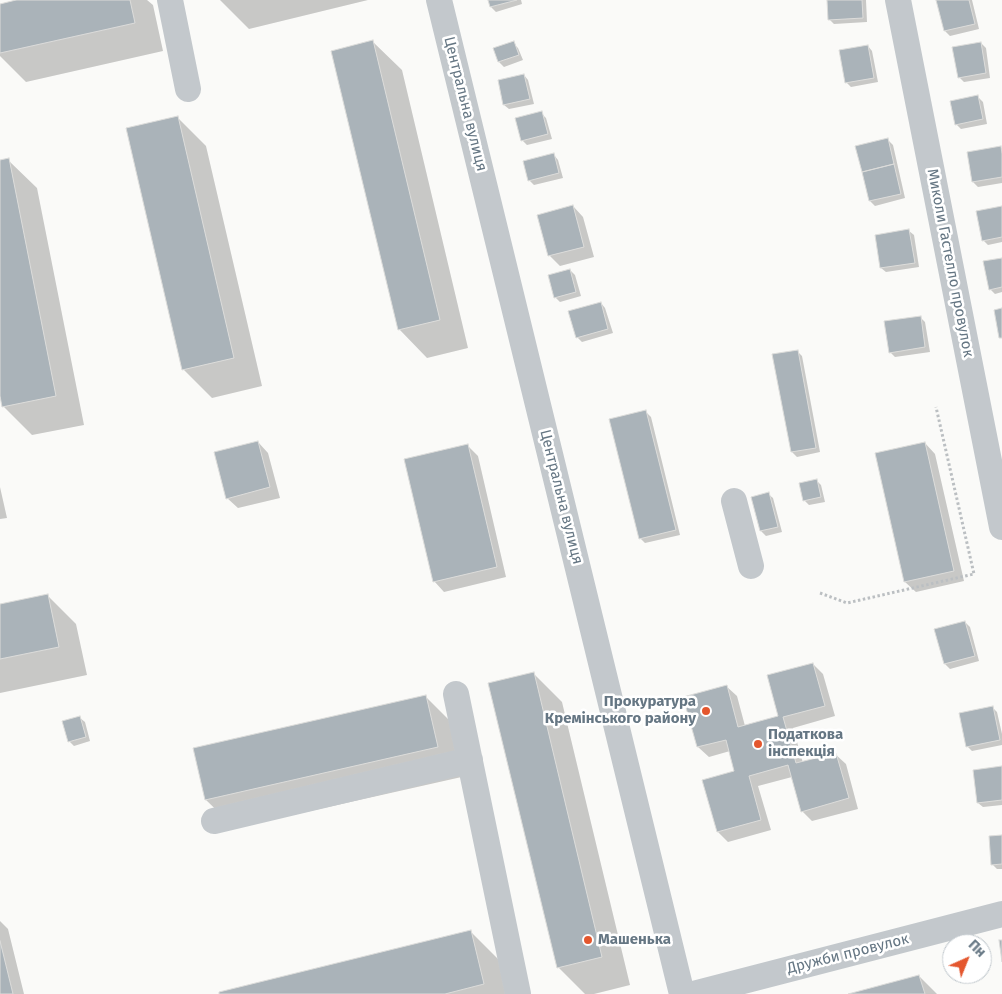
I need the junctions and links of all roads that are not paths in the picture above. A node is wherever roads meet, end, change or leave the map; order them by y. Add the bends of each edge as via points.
1 (170, 0) edge
2 (439, 0) edge
3 (898, 0) edge
4 (188, 89) dead end
5 (734, 501) dead end
6 (1002, 527) edge
7 (751, 566) dead end
8 (456, 694) dead end
9 (470, 760) junction
10 (214, 821) dead end
11 (1002, 914) edge
12 (518, 994) edge
13 (682, 994) edge
14 (693, 994) edge

1 - 4 street
2 - 13 street, Центральна вулиця
3 - 6 street, Миколи Гастелло провулок
5 - 7 street
8 - 9 street
9 - 10 street
9 - 12 street
11 - 14 street, Дружби провулок

